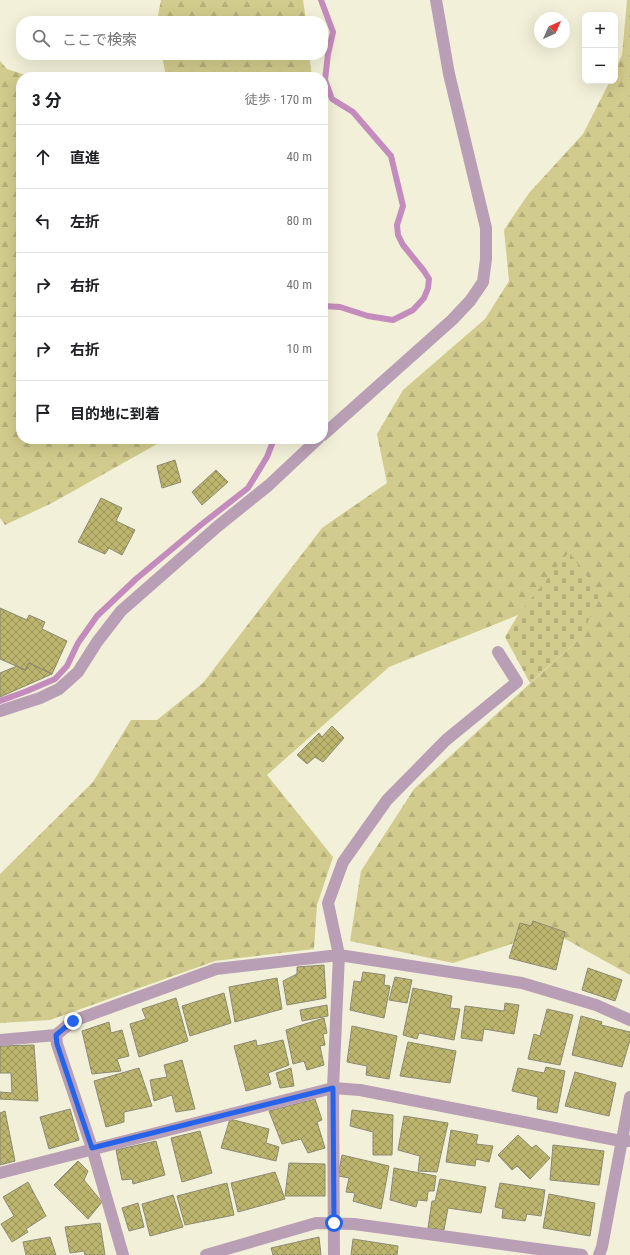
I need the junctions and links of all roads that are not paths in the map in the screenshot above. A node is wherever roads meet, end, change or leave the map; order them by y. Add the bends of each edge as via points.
1 (436, 0) edge
2 (328, 431) edge
3 (313, 444) edge
4 (498, 652) dead end
5 (0, 711) edge
6 (339, 955) junction
7 (630, 1020) edge
8 (56, 1035) junction
9 (0, 1040) edge
10 (333, 1088) junction
11 (630, 1097) edge
12 (625, 1141) edge
13 (92, 1148) junction
14 (0, 1173) edge
15 (334, 1223) junction
16 (123, 1255) edge
17 (206, 1255) edge
18 (334, 1255) edge
19 (582, 1255) edge
20 (599, 1255) edge

1 - 2 street via 449,74 486,228 486,259 482,282 470,301 452,320
3 - 5 street via 269,485 194,546 121,611 78,672 59,689
4 - 6 street via 517,682 446,740 388,800 343,862 328,903
6 - 7 street via 522,983 596,1004
6 - 8 street via 216,969 73,1021
6 - 10 street
8 - 9 street
8 - 13 street
10 - 12 street via 360,1090
10 - 13 street
10 - 15 street
11 - 12 street
12 - 20 street
13 - 14 street
13 - 16 street
15 - 17 street via 316,1223
15 - 18 street
15 - 19 street

